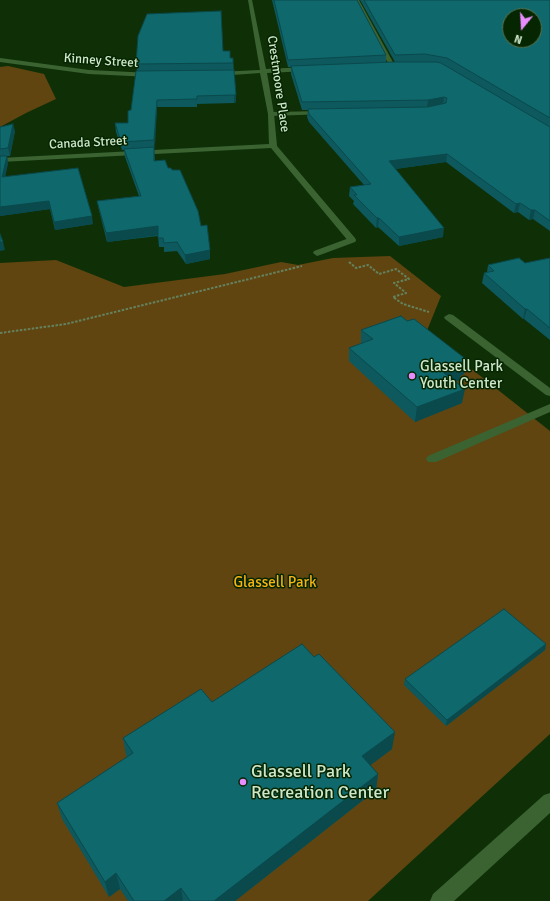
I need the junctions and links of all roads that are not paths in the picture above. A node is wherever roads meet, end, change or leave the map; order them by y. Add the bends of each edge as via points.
1 (250, 0) edge
2 (357, 0) edge
3 (0, 60) edge
4 (392, 66) junction
5 (408, 66) edge
6 (384, 67) edge
7 (314, 69) edge
8 (264, 72) junction
9 (210, 74) edge
10 (161, 75) edge
11 (334, 113) edge
12 (271, 114) junction
13 (273, 146) junction
14 (0, 160) edge
15 (317, 253) road end
16 (449, 317) road end
17 (550, 393) edge
18 (550, 408) edge
19 (432, 459) dead end
20 (550, 801) edge
21 (440, 901) edge

1 - 8 street, Crestmoore Place
2 - 4 street
3 - 10 street, Kinney Street via 89,72
4 - 5 street
4 - 6 street
7 - 8 street
8 - 9 street
8 - 12 street, Crestmoore Place
11 - 12 street
12 - 13 street, Crestmoore Place
13 - 14 street, Canada Street
13 - 15 street, Crestmoore Place via 352,240
16 - 17 street
18 - 19 street
20 - 21 street

